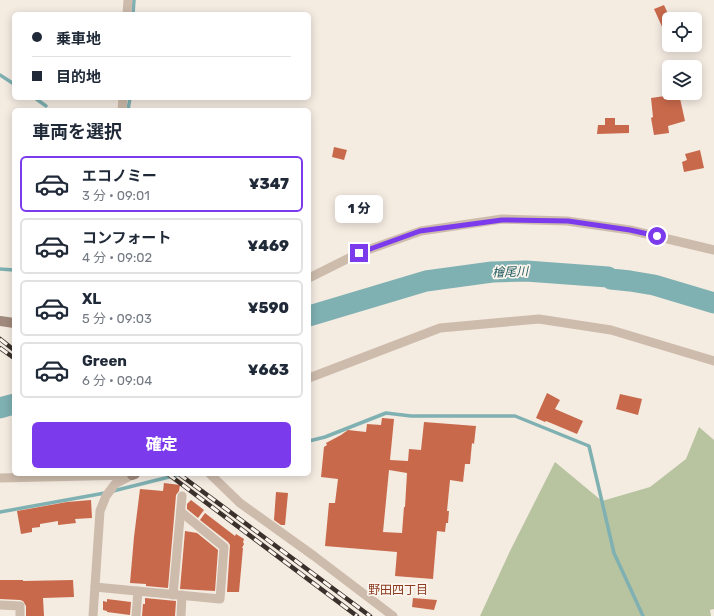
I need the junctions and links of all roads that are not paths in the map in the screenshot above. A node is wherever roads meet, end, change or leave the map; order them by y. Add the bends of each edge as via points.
1 (128, 0) edge
2 (127, 12) edge
3 (714, 250) edge
4 (311, 277) edge
5 (0, 321) edge
6 (12, 323) edge
7 (714, 361) edge
8 (311, 377) edge
9 (66, 476) edge
10 (129, 476) edge
11 (212, 476) edge
12 (0, 478) edge
13 (182, 496) dead end
14 (181, 512) junction
15 (95, 587) junction
16 (138, 591) junction
17 (178, 595) junction
18 (0, 605) edge
19 (20, 616) edge
20 (93, 616) edge
21 (136, 616) edge
22 (181, 616) edge
23 (393, 616) edge

1 - 2 street
3 - 4 street via 630,230 568,221 502,220 420,231 359,253
5 - 6 street
7 - 8 street via 611,330 539,319 440,328
9 - 12 street
10 - 15 street via 115,484 106,496 100,511
11 - 23 street via 240,503
13 - 14 street
14 - 17 street
14 - 17 street via 224,547 220,599
15 - 16 street
15 - 20 street
16 - 17 street
16 - 21 street
17 - 22 street
18 - 19 street via 20,606

